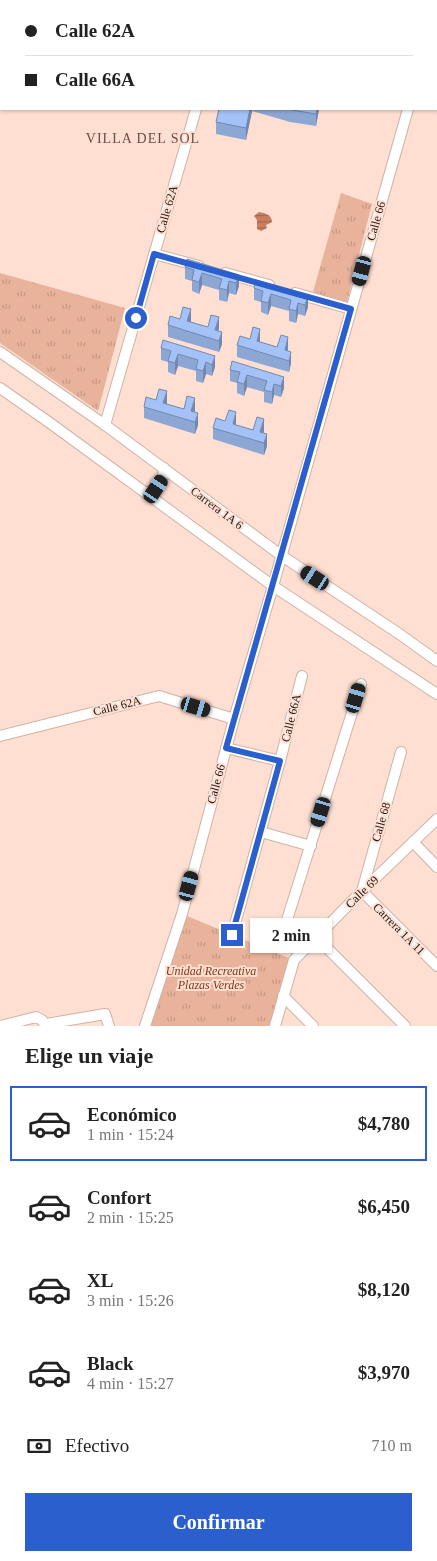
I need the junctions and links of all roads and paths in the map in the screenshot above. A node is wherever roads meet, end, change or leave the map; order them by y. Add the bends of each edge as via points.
1 (196, 110) edge
2 (408, 110) edge
3 (154, 254) junction
4 (351, 309) junction
5 (0, 352) edge
6 (0, 388) edge
7 (105, 424) junction
8 (164, 468) junction
9 (146, 493) junction
10 (282, 556) junction
11 (273, 586) junction
12 (437, 661) edge
13 (302, 676) dead end
14 (361, 684) dead end
15 (437, 694) edge
16 (234, 719) junction
17 (0, 736) edge
18 (226, 748) junction
19 (401, 752) dead end
20 (280, 761) junction
21 (437, 819) edge
22 (261, 832) junction
23 (413, 842) junction
24 (310, 846) junction
25 (437, 867) edge
26 (368, 868) junction
27 (380, 875) junction
28 (362, 891) junction
29 (232, 935) dead end
30 (317, 938) junction
31 (281, 939) dead end
32 (437, 966) edge
33 (283, 996) junction
34 (46, 1025) edge
35 (2, 1026) edge
36 (109, 1026) edge
37 (145, 1026) edge
38 (274, 1026) edge
39 (313, 1026) edge
40 (405, 1026) edge

1 - 3 street, Calle 62A
2 - 4 street, Calle 66
3 - 4 street
3 - 7 street, Calle 62A
4 - 10 street, Calle 66
5 - 7 street, Carrera 1A 6
6 - 9 street
7 - 8 street, Carrera 1A 6
8 - 9 street via 163,480 156,489
8 - 10 street, Carrera 1A 6
9 - 11 street
10 - 11 street, Calle 66
10 - 12 street, Carrera 1A 6
11 - 15 street
11 - 16 street, Calle 66
13 - 20 street, Calle 66A
14 - 24 street
16 - 17 street, Calle 62A via 159,696
16 - 18 street, Calle 66
18 - 20 street
18 - 37 street, Calle 66 via 182,914
19 - 26 street, Calle 68
20 - 22 street, Calle 66A
21 - 23 street, Calle 69
22 - 24 street
22 - 29 street, Calle 66A
23 - 25 street
23 - 27 street, Calle 69
24 - 31 street
26 - 27 street
26 - 28 street, Calle 68
27 - 28 street, Calle 69
28 - 30 street, Calle 69
28 - 32 street, Carrera 1A 11
30 - 33 street, Calle 69 via 294,960
30 - 40 street
33 - 38 street, Calle 69
33 - 39 street
34 - 35 street via 36,1018
34 - 36 street via 105,1014

